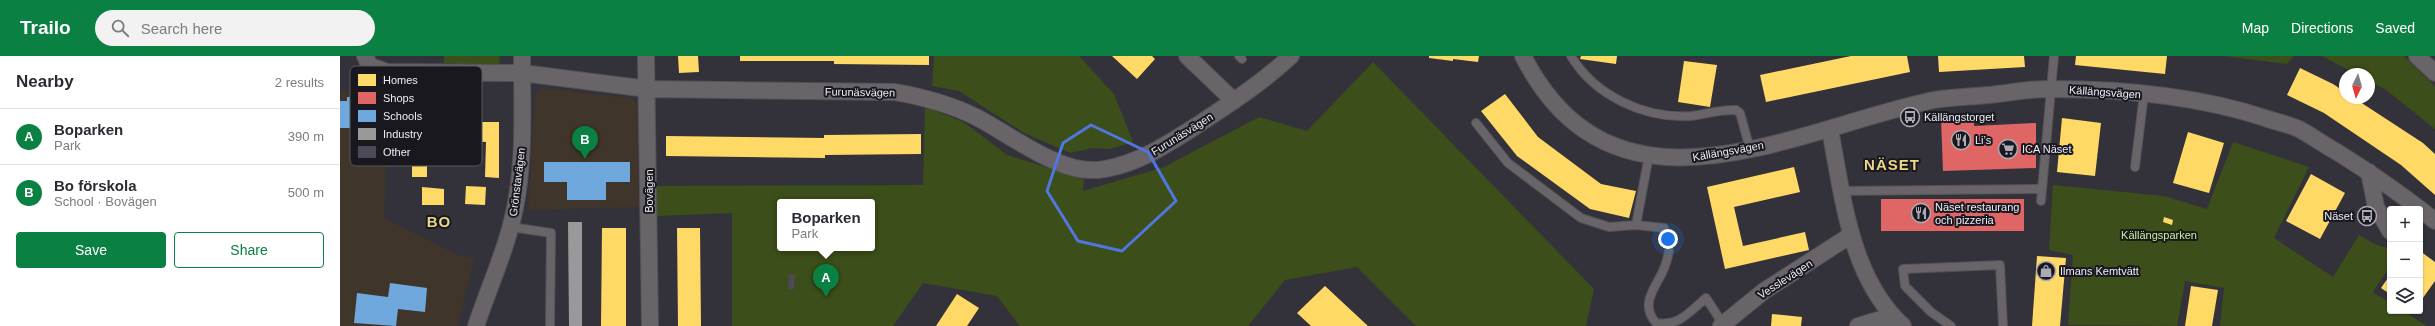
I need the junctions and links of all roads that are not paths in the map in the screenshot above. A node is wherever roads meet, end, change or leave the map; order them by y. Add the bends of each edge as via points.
1 (364, 56) edge
2 (522, 56) edge
3 (646, 56) edge
4 (1187, 56) edge
5 (1292, 56) edge
6 (1523, 56) edge
7 (1571, 56) edge
8 (2054, 56) edge
9 (2417, 56) edge
10 (370, 66) edge
11 (482, 73) edge
12 (522, 73) junction
13 (2435, 73) edge
14 (2052, 88) junction
15 (648, 89) junction
16 (2144, 94) junction
17 (1234, 101) junction
18 (1476, 123) dead end
19 (1830, 130) junction
20 (1750, 149) junction
21 (1649, 155) junction
22 (2135, 167) dead end
23 (2369, 172) junction
24 (2042, 189) junction
25 (1842, 191) junction
26 (2041, 201) dead end
27 (2413, 206) edge
28 (2423, 215) edge
29 (2435, 221) edge
30 (1636, 225) junction
31 (2387, 226) edge
32 (511, 227) junction
33 (1664, 228) dead end
34 (1851, 235) junction
35 (1669, 251) dead end
36 (1900, 324) edge
37 (1722, 325) edge
38 (476, 326) edge
39 (550, 326) edge
40 (650, 326) edge
41 (1858, 326) edge
42 (1951, 326) edge
43 (2003, 326) edge

1 - 10 street, Furunäsvägen
2 - 12 street, Grönstavägen
3 - 15 street, Bovägen
4 - 17 street
5 - 17 street, Furunäsvägen
6 - 21 street, Källängsvägen via 1534,77 1555,106 1575,122 1628,151
7 - 20 lane via 1579,70 1596,85 1618,100 1638,109 1682,116 1736,110 1740,113
8 - 14 lane
9 - 13 street
11 - 12 street, Furunäsvägen
12 - 15 street, Furunäsvägen
12 - 32 street, Grönstavägen via 521,150 518,191
14 - 16 street, Källängsvägen
14 - 19 street, Källängsvägen via 1930,101
14 - 24 lane
15 - 17 street, Furunäsvägen via 895,92 941,103 976,117 1026,148 1080,170 1104,169 1128,163 1154,152
15 - 40 street, Bovägen
16 - 22 lane
16 - 23 street, Källängsvägen via 2225,105 2298,128
18 - 30 lane via 1508,163 1581,218 1609,227
19 - 20 street, Källängsvägen
19 - 25 street
20 - 21 street, Källängsvägen via 1700,159
21 - 30 lane
23 - 27 street, Källängsvägen via 2400,192
23 - 31 street via 2376,207
24 - 25 lane
24 - 26 lane
25 - 34 street
28 - 29 street, Källängsvägen
30 - 33 lane
32 - 38 street, Grönstavägen
32 - 39 lane via 551,233
34 - 36 street via 1867,276
34 - 37 street, Vesslevägen via 1764,291
35 - 37 lane via 1665,266 1649,296 1651,318 1656,322 1668,324 1677,322 1706,298
36 - 41 street via 1878,320
42 - 43 lane via 1931,312 1905,286 1903,269 2000,265

